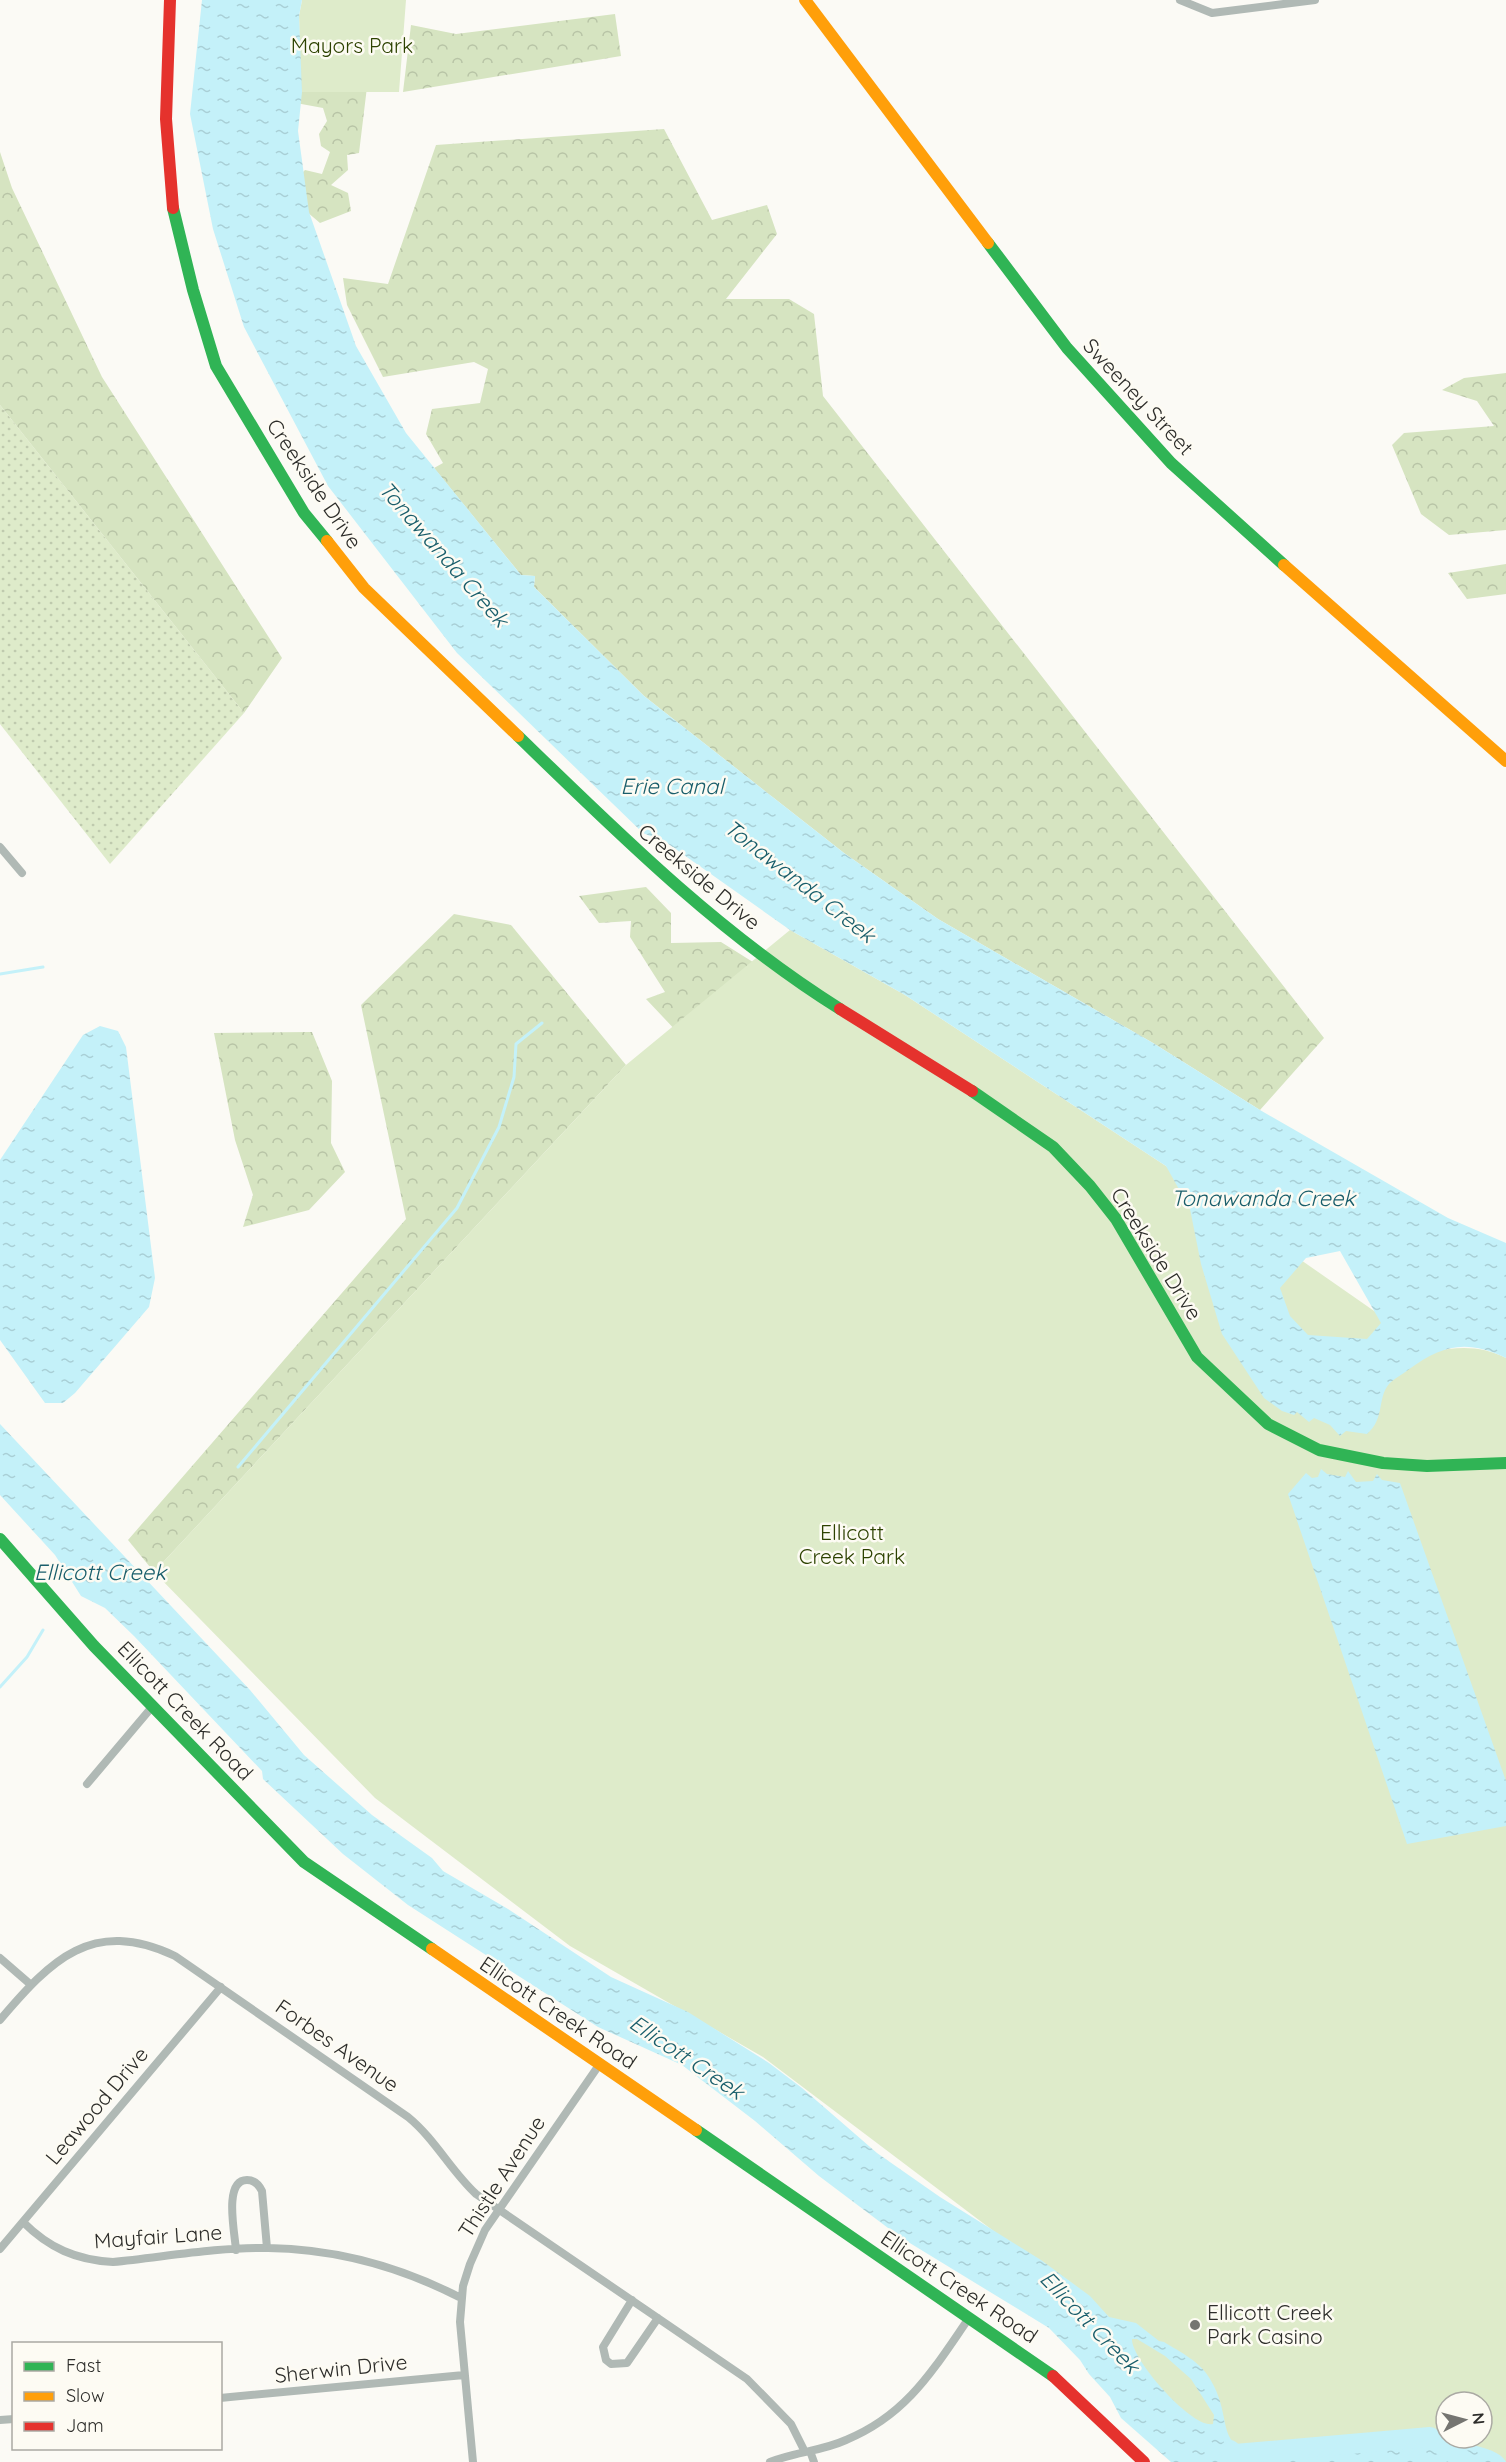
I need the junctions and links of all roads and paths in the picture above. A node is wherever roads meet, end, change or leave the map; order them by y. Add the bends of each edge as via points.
1 (170, 0) edge
2 (805, 0) edge
3 (1180, 0) edge
4 (1315, 0) edge
5 (1506, 761) edge
6 (0, 847) edge
7 (22, 873) dead end
8 (1506, 1463) edge
9 (0, 1539) edge
10 (152, 1707) junction
11 (87, 1784) dead end
12 (0, 1958) edge
13 (30, 1984) junction
14 (221, 1987) junction
15 (0, 2020) edge
16 (598, 2065) junction
17 (498, 2210) junction
18 (22, 2222) junction
19 (267, 2248) junction
20 (0, 2249) edge
21 (236, 2250) junction
22 (461, 2298) junction
23 (632, 2300) junction
24 (658, 2318) junction
25 (969, 2318) junction
26 (464, 2374) junction
27 (222, 2398) edge
28 (808, 2452) junction
29 (473, 2462) edge
30 (770, 2462) edge
31 (814, 2462) edge
32 (1144, 2462) edge

1 - 8 street, Creekside Drive via 166,119 174,214 216,366 304,513 364,588 642,856 786,975 997,1107 1053,1147 1116,1220 1197,1357 1268,1424 1319,1450 1383,1463 1427,1467
2 - 5 street, Sweeney Street via 1067,348 1163,454
3 - 4 street via 1212,13
6 - 7 street
9 - 10 street, Ellicott Creek Road
10 - 11 street
10 - 16 street, Ellicott Creek Road via 304,1862
12 - 13 street
13 - 14 street, Forbes Avenue via 65,1955 84,1947 130,1942 161,1949
13 - 15 street, Forbes Avenue
14 - 17 street, Forbes Avenue via 408,2117 432,2141 460,2180
14 - 18 street, Leawood Drive
16 - 17 street, Thistle Avenue
16 - 25 street, Ellicott Creek Road
17 - 22 street, Thistle Avenue via 474,2252
17 - 23 street, Forbes Avenue
18 - 20 street, Leawood Drive
18 - 21 street, Mayfair Lane via 55,2248 94,2261
19 - 21 street, Mayfair Lane
19 - 21 street, Mayfair Lane via 262,2191 245,2180 239,2182 232,2196
19 - 22 street, Mayfair Lane via 359,2259 412,2275
22 - 26 street, Thistle Avenue
23 - 24 street, Forbes Avenue
23 - 24 street via 603,2347 611,2364 627,2363
24 - 28 street, Forbes Avenue via 763,2392 791,2424
25 - 28 street via 921,2387 904,2404 869,2429
25 - 32 street, Ellicott Creek Road via 1045,2369
26 - 27 street, Sherwin Drive
26 - 29 street, Thistle Avenue
28 - 30 street
28 - 31 street, Forbes Avenue

